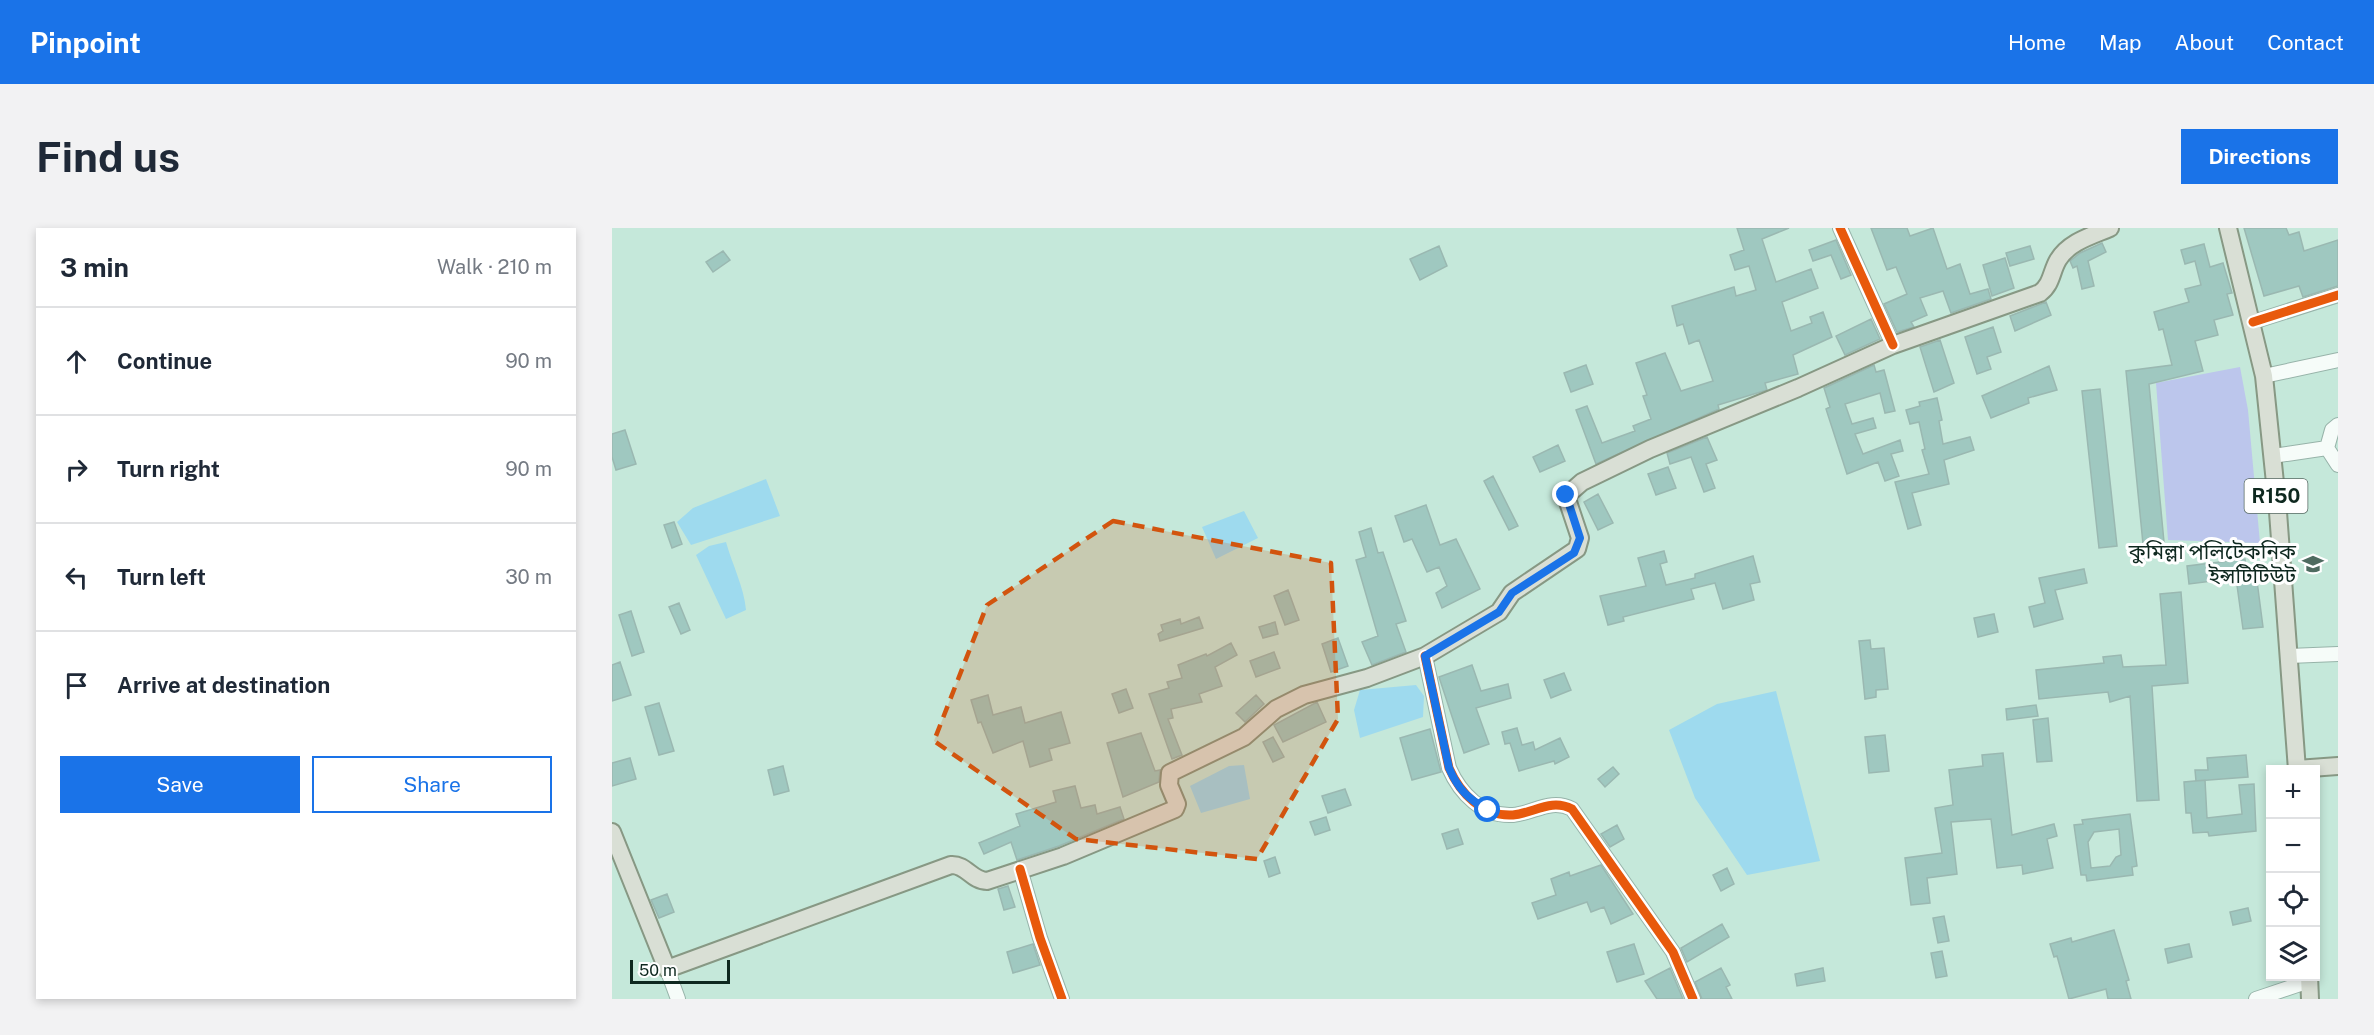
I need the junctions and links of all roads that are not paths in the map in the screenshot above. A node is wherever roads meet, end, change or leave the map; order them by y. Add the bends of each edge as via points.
1 (1840, 228) edge
2 (2110, 228) edge
3 (2228, 228) edge
4 (2338, 295) edge
5 (2253, 322) junction
6 (1893, 345) junction
7 (2338, 360) edge
8 (2264, 375) junction
9 (2338, 425) edge
10 (2327, 448) junction
11 (2273, 456) junction
12 (2338, 465) edge
13 (2338, 654) edge
14 (1425, 656) junction
15 (2289, 656) junction
16 (2297, 765) edge
17 (2338, 766) edge
18 (2320, 767) edge
19 (612, 832) edge
20 (1020, 870) junction
21 (667, 969) junction
22 (2304, 981) edge
23 (2309, 981) edge
24 (678, 999) edge
25 (1062, 999) edge
26 (1693, 999) edge
27 (2256, 999) edge
28 (2310, 999) edge

1 - 6 street
2 - 6 main road via 2073,244 2057,261 2049,284 2040,293
3 - 5 main road, R150
4 - 5 street
5 - 8 main road, R150
6 - 14 main road via 1650,449 1572,488 1566,503 1580,543 1574,553 1512,593 1499,612
7 - 8 street
8 - 11 main road, R150
9 - 10 street via 2332,430
10 - 11 street
10 - 12 street
11 - 15 main road, R150
13 - 15 street
14 - 20 main road via 1367,678 1304,695 1276,709 1244,737 1170,773 1169,785 1178,804 1175,809
14 - 26 street via 1449,768 1456,784 1468,798 1501,813 1512,815 1554,804 1572,809 1673,951
15 - 16 main road, R150
17 - 18 main road
19 - 21 main road
20 - 21 main road via 979,881 961,866 951,865
20 - 25 street
21 - 24 street
22 - 27 street
23 - 28 main road

